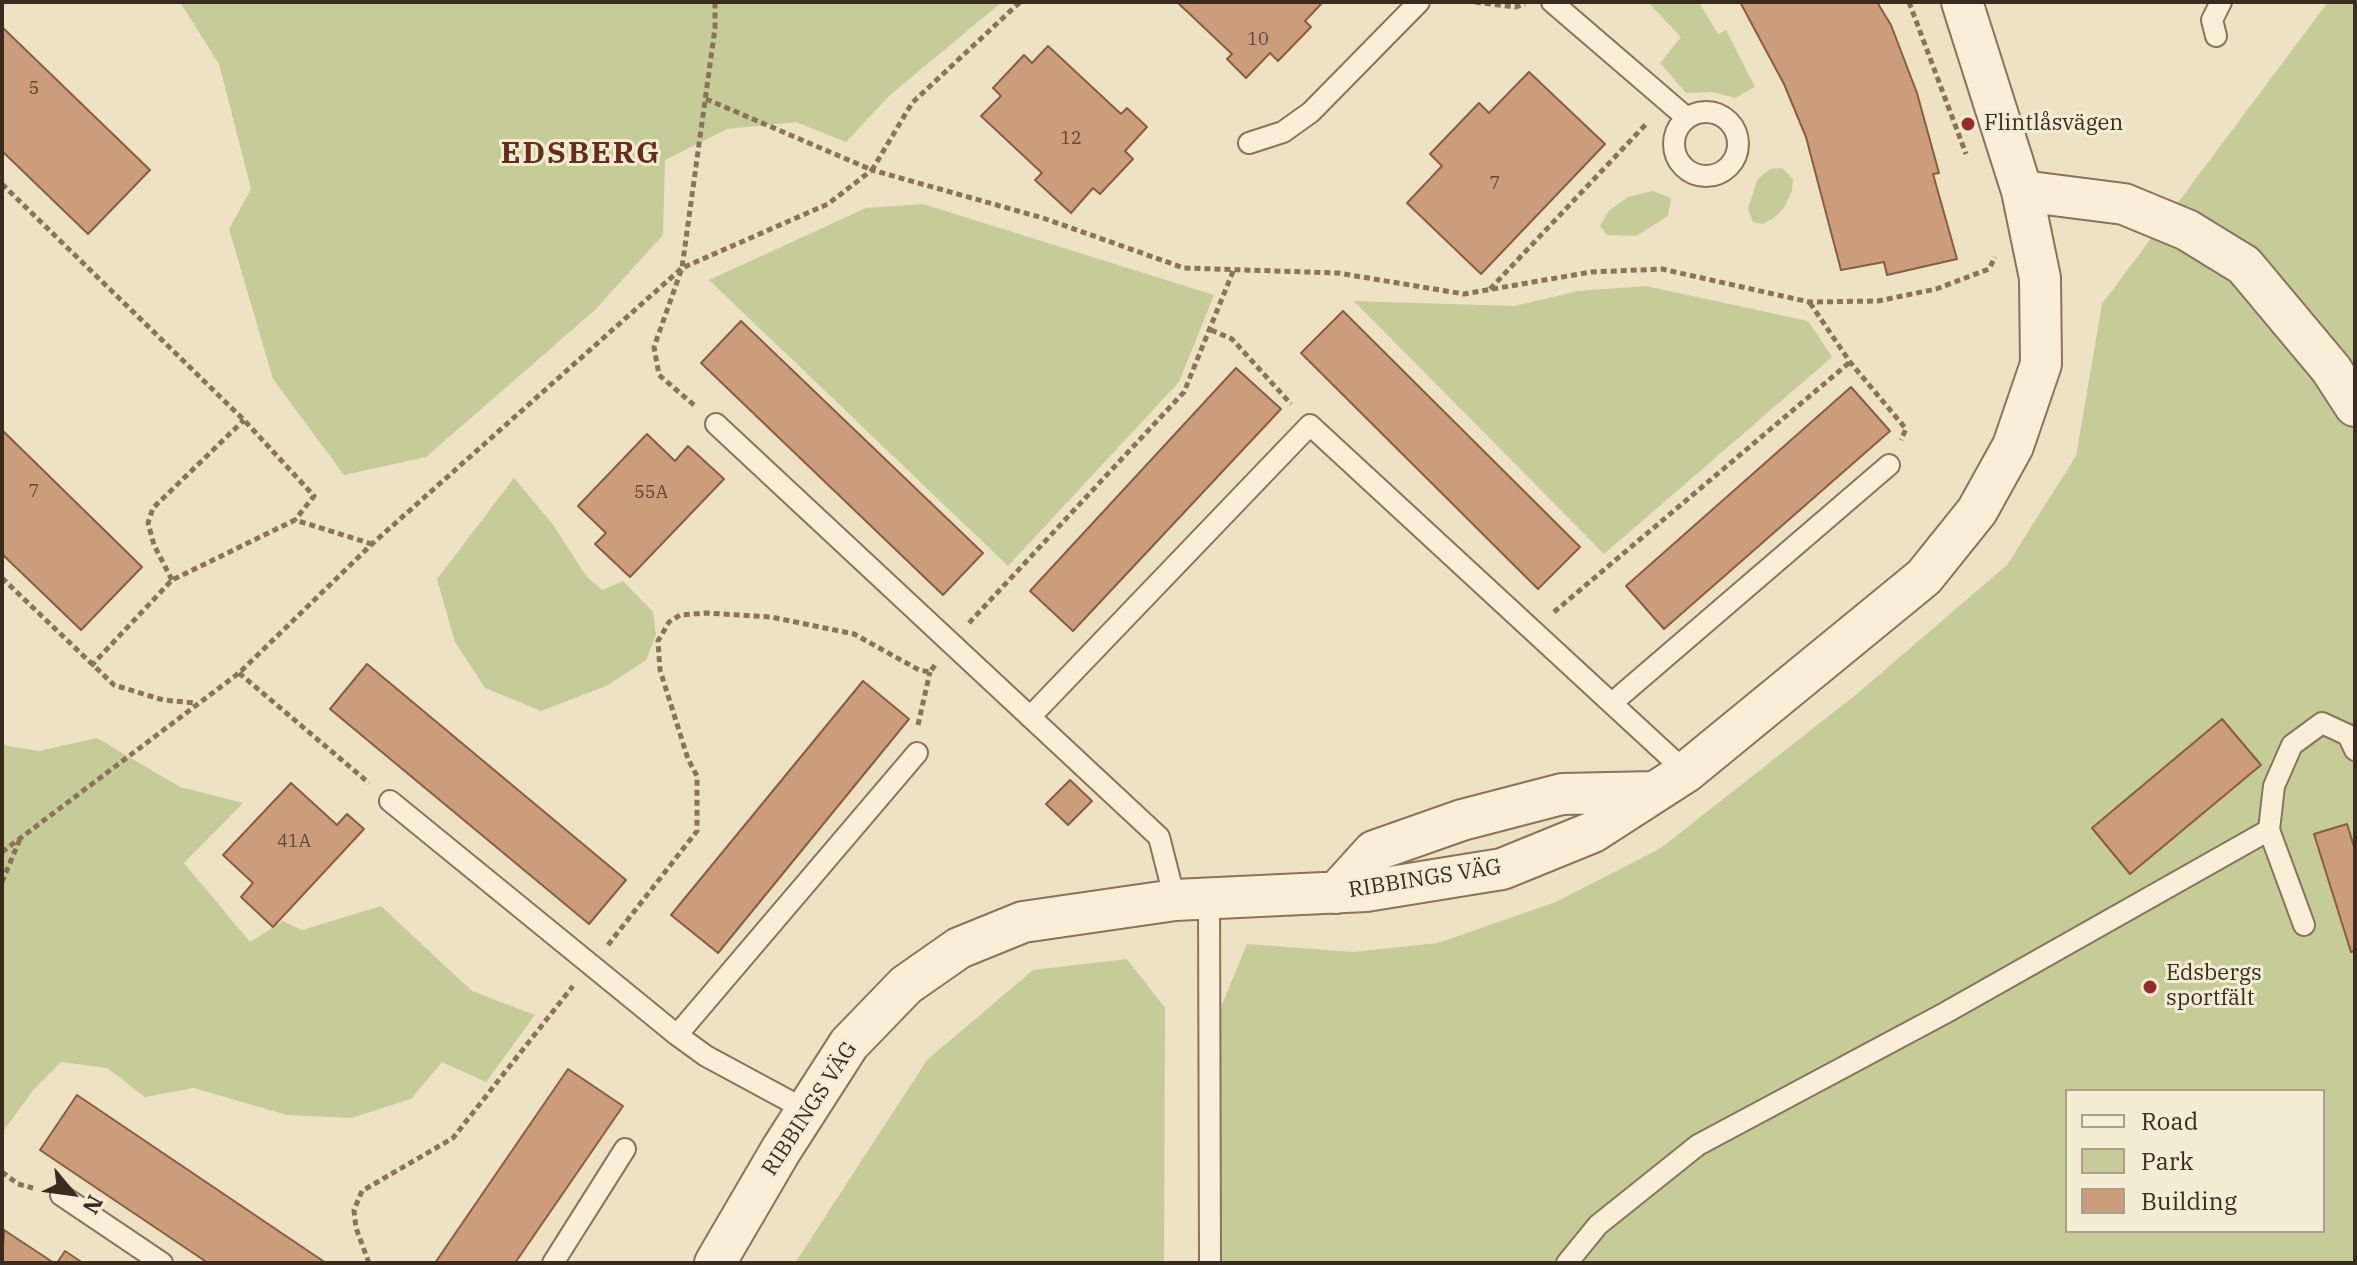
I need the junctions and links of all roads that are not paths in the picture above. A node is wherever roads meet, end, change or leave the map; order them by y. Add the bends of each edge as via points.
1 (1419, 2) edge
2 (1552, 2) edge
3 (1962, 2) edge
4 (2221, 2) edge
5 (2216, 36) dead end
6 (1687, 118) dead end
7 (1249, 143) dead end
8 (2022, 191) junction
9 (2355, 406) edge
10 (716, 424) road end
11 (1889, 465) road end
12 (1612, 703) junction
13 (1030, 717) junction
14 (2355, 750) edge
15 (917, 753) road end
16 (1671, 782) junction
17 (390, 801) dead end
18 (2269, 830) junction
19 (1336, 893) junction
20 (1192, 900) junction
21 (2304, 925) dead end
22 (677, 1035) junction
23 (806, 1110) junction
24 (625, 1149) dead end
25 (61, 1195) dead end
26 (162, 1263) edge
27 (553, 1263) edge
28 (715, 1263) edge
29 (1210, 1263) edge
30 (1567, 1263) edge

1 - 7 lane via 1311,112 1283,132
2 - 6 lane
3 - 8 street, RIBBINGS VÄG
4 - 5 lane via 2212,20
8 - 9 street via 2124,204 2187,230 2244,265 2331,369
8 - 16 street, RIBBINGS VÄG via 2040,278 2041,364 2013,446 1977,511 1924,577
10 - 13 lane
11 - 12 lane
12 - 13 lane via 1310,425
12 - 16 lane
13 - 20 lane via 1159,837
14 - 18 lane via 2348,735 2322,723 2292,745 2274,786
15 - 22 lane
16 - 19 street, RIBBINGS VÄG via 1593,832 1502,869
16 - 19 street via 1562,794 1462,820 1374,851
17 - 22 lane
18 - 21 lane
18 - 30 lane via 1698,1145 1598,1225
19 - 20 street, RIBBINGS VÄG
20 - 23 street, RIBBINGS VÄG via 1023,922 959,948 906,985 859,1034
20 - 29 lane
22 - 23 lane
23 - 28 street, RIBBINGS VÄG
24 - 27 lane
25 - 26 lane

